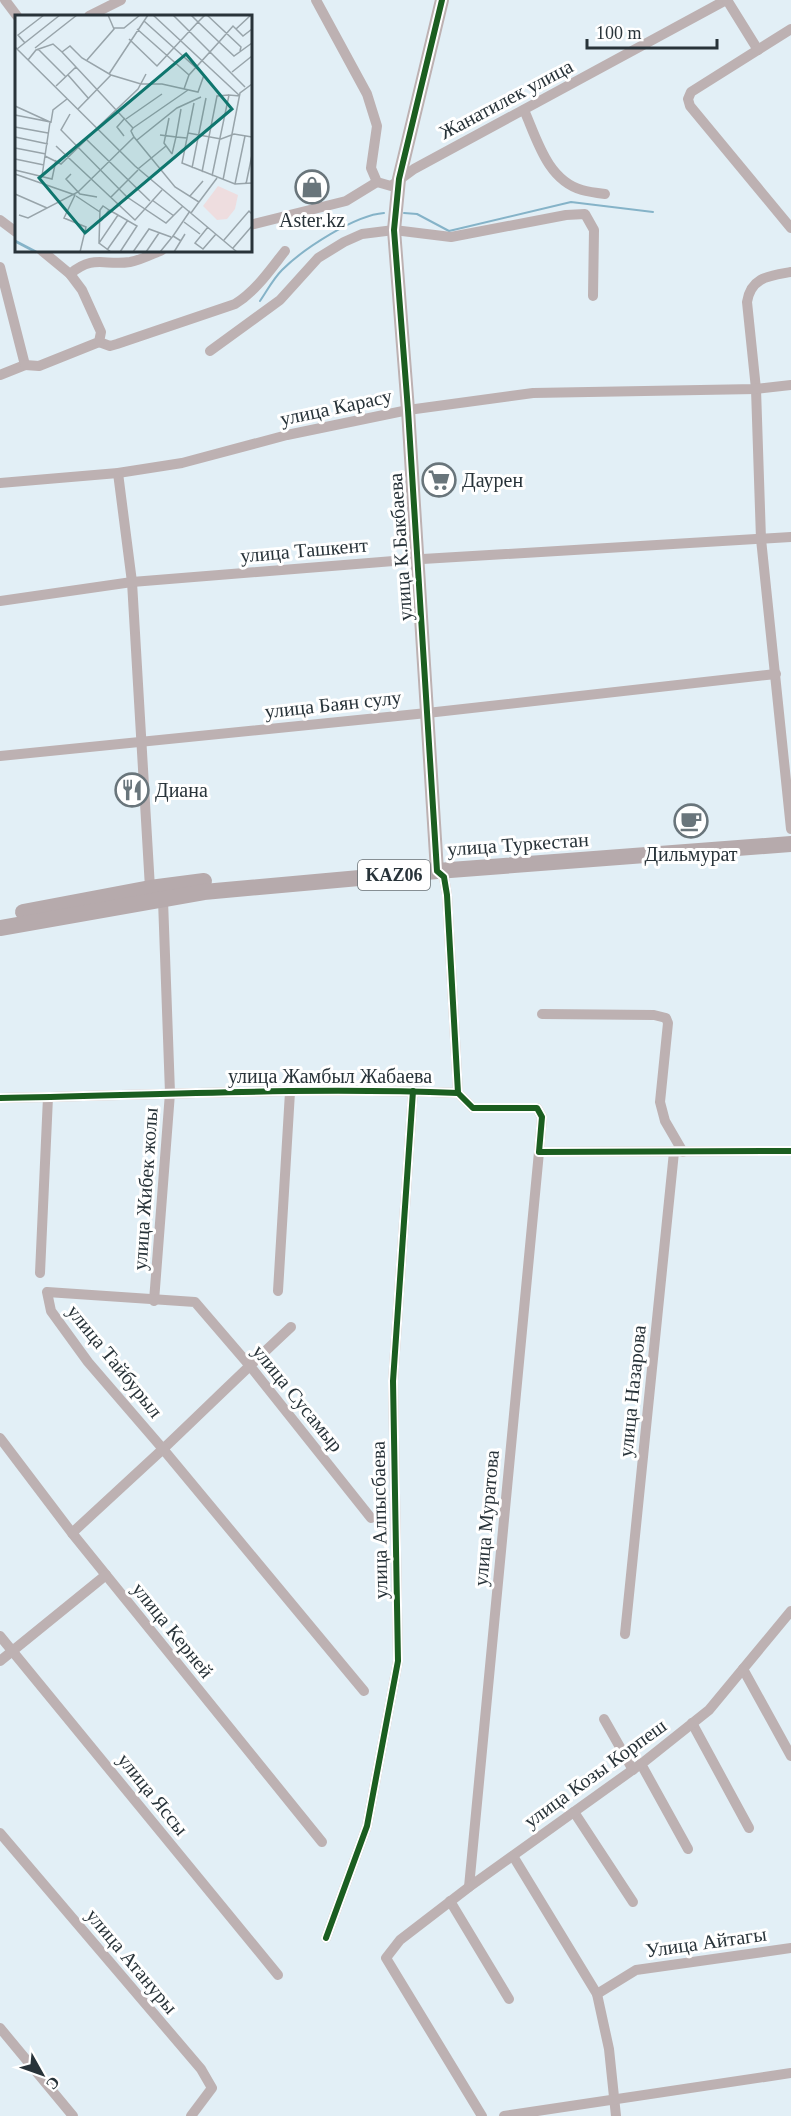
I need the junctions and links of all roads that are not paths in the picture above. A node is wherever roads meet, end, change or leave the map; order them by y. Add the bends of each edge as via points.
1 (5, 0) edge
2 (121, 0) edge
3 (316, 0) edge
4 (442, 0) edge
5 (726, 0) edge
6 (16, 15) edge
7 (91, 15) edge
8 (789, 36) edge
9 (758, 50) junction
10 (524, 110) junction
11 (399, 180) junction
12 (377, 182) junction
13 (605, 194) dead end
14 (0, 220) edge
15 (252, 224) edge
16 (791, 228) edge
17 (394, 230) junction
18 (15, 231) edge
19 (285, 251) dead end
20 (43, 252) edge
21 (157, 252) edge
22 (0, 267) edge
23 (791, 272) edge
24 (70, 274) junction
25 (594, 296) dead end
26 (99, 342) junction
27 (210, 351) dead end
28 (25, 364) junction
29 (0, 375) edge
30 (791, 385) edge
31 (756, 389) junction
32 (408, 410) junction
33 (118, 473) junction
34 (0, 483) edge
35 (791, 537) edge
36 (761, 539) junction
37 (417, 559) junction
38 (132, 582) junction
39 (0, 601) edge
40 (776, 674) junction
41 (427, 713) junction
42 (143, 740) junction
43 (0, 756) edge
44 (791, 829) edge
45 (791, 834) edge
46 (791, 844) edge
47 (437, 866) junction
48 (157, 894) junction
49 (0, 917) edge
50 (0, 928) edge
51 (542, 1014) dead end
52 (413, 1091) junction
53 (290, 1092) junction
54 (170, 1093) junction
55 (458, 1093) junction
56 (48, 1097) junction
57 (0, 1098) edge
58 (539, 1152) junction
59 (679, 1152) junction
60 (791, 1152) edge
61 (40, 1273) dead end
62 (278, 1291) dead end
63 (154, 1300) junction
64 (291, 1327) dead end
65 (250, 1366) junction
66 (0, 1438) edge
67 (163, 1449) junction
68 (371, 1518) dead end
69 (72, 1533) junction
70 (106, 1575) junction
71 (791, 1611) edge
72 (625, 1634) dead end
73 (0, 1636) edge
74 (12, 1650) junction
75 (0, 1660) edge
76 (743, 1669) junction
77 (364, 1691) dead end
78 (604, 1719) dead end
79 (692, 1723) junction
80 (791, 1756) edge
81 (637, 1767) junction
82 (574, 1812) junction
83 (749, 1828) dead end
84 (0, 1833) edge
85 (322, 1842) dead end
86 (688, 1849) dead end
87 (513, 1856) junction
88 (469, 1887) junction
89 (450, 1901) junction
90 (633, 1902) dead end
91 (326, 1938) dead end
92 (791, 1948) edge
93 (278, 1975) dead end
94 (597, 1994) junction
95 (509, 1999) dead end
96 (0, 2028) edge
97 (791, 2073) edge
98 (614, 2099) junction
99 (73, 2116) edge
100 (191, 2116) edge
101 (482, 2116) edge
102 (504, 2116) edge
103 (616, 2116) edge

1 - 6 street
2 - 7 street
3 - 12 street via 367,94 377,126 371,168
4 - 11 street, улица К.Бакбаева
5 - 9 street
5 - 10 street, Жанатилек улица
8 - 9 street
9 - 16 street via 692,92 688,99
10 - 11 street, Жанатилек улица
10 - 13 street via 549,166 580,190
11 - 12 street via 391,186
11 - 17 street, улица К.Бакбаева
12 - 15 street via 346,201
14 - 18 street
17 - 25 street via 451,237 585,214 594,230
17 - 27 street via 362,234 331,249 280,300
17 - 32 street, улица К.Бакбаева
19 - 26 street via 257,287 235,304 110,346
20 - 24 street
21 - 24 street via 130,262 80,265
22 - 28 street
23 - 31 street via 758,280 749,289
24 - 26 street via 82,290 101,332
26 - 28 street via 39,366
28 - 29 street
30 - 31 street, улица Карасу
31 - 32 street, улица Карасу via 533,393
31 - 36 street
32 - 33 street, улица Карасу via 287,435 182,464
32 - 37 street, улица К.Бакбаева
33 - 34 street, улица Карасу
33 - 38 street, улица Жибек жолы
35 - 36 street, улица Ташкент
36 - 37 street, улица Ташкент
36 - 40 street
37 - 38 street, улица Ташкент
37 - 41 street, улица К.Бакбаева
38 - 39 street, улица Ташкент
38 - 42 street, улица Жибек жолы
40 - 41 street, улица Баян сулу
40 - 44 street
41 - 42 street, улица Баян сулу
41 - 47 street, улица К.Бакбаева
42 - 43 street, улица Баян сулу
42 - 48 street, улица Жибек жолы
45 - 47 highway, улица Туркестан / KАZ06
46 - 47 highway, улица Туркестан / KАZ06
47 - 48 highway, улица Туркестан / KАZ06 via 202,881
47 - 55 street, улица К.Бакбаева via 444,877 447,895
48 - 49 highway, улица Туркестан / KАZ06
48 - 50 highway, улица Туркестан / KАZ06
48 - 54 street, улица Жибек жолы
51 - 59 street via 666,1018 660,1102
52 - 53 street, улица Жамбыл Жабаева
52 - 55 street, улица Жамбыл Жабаева
52 - 91 street, улица Алпысбаева via 393,1381 398,1661 367,1826
53 - 54 street, улица Жамбыл Жабаева
53 - 62 street
54 - 56 street, улица Жамбыл Жабаева
54 - 63 street, улица Жибек жолы
55 - 58 street, улица Жамбыл Жабаева via 473,1108 537,1108 542,1117
56 - 57 street, улица Жамбыл Жабаева
56 - 61 street
58 - 59 street
58 - 88 street, улица Муратова
59 - 60 street
59 - 72 street, улица Назарова
63 - 65 street, улица Сусамыр via 195,1302
63 - 67 street, улица Тайбурыл via 47,1292 51,1311 88,1362
64 - 65 street
65 - 67 street
65 - 68 street, улица Сусамыр
66 - 69 street, улица Керней
67 - 69 street
67 - 77 street, улица Тайбурыл
69 - 70 street, улица Керней
70 - 74 street
70 - 85 street, улица Керней
71 - 76 street, улица Козы Корпеш
73 - 74 street, улица Яссы
74 - 75 street
74 - 93 street, улица Яссы
76 - 79 street, улица Козы Корпеш via 709,1710
76 - 80 street
78 - 81 street
79 - 81 street, улица Козы Корпеш
79 - 83 street
81 - 82 street, улица Козы Корпеш
81 - 86 street
82 - 87 street, улица Козы Корпеш
82 - 90 street
84 - 100 street, улица Атануры via 201,2069 212,2088
87 - 88 street, улица Козы Корпеш
87 - 94 street
88 - 89 street, улица Козы Корпеш
89 - 95 street
89 - 101 street, улица Козы Корпеш via 400,1940 386,1958
92 - 94 street, Улица Айтагы via 636,1970
94 - 98 street via 609,2049
96 - 99 street
97 - 98 street
98 - 102 street
98 - 103 street

